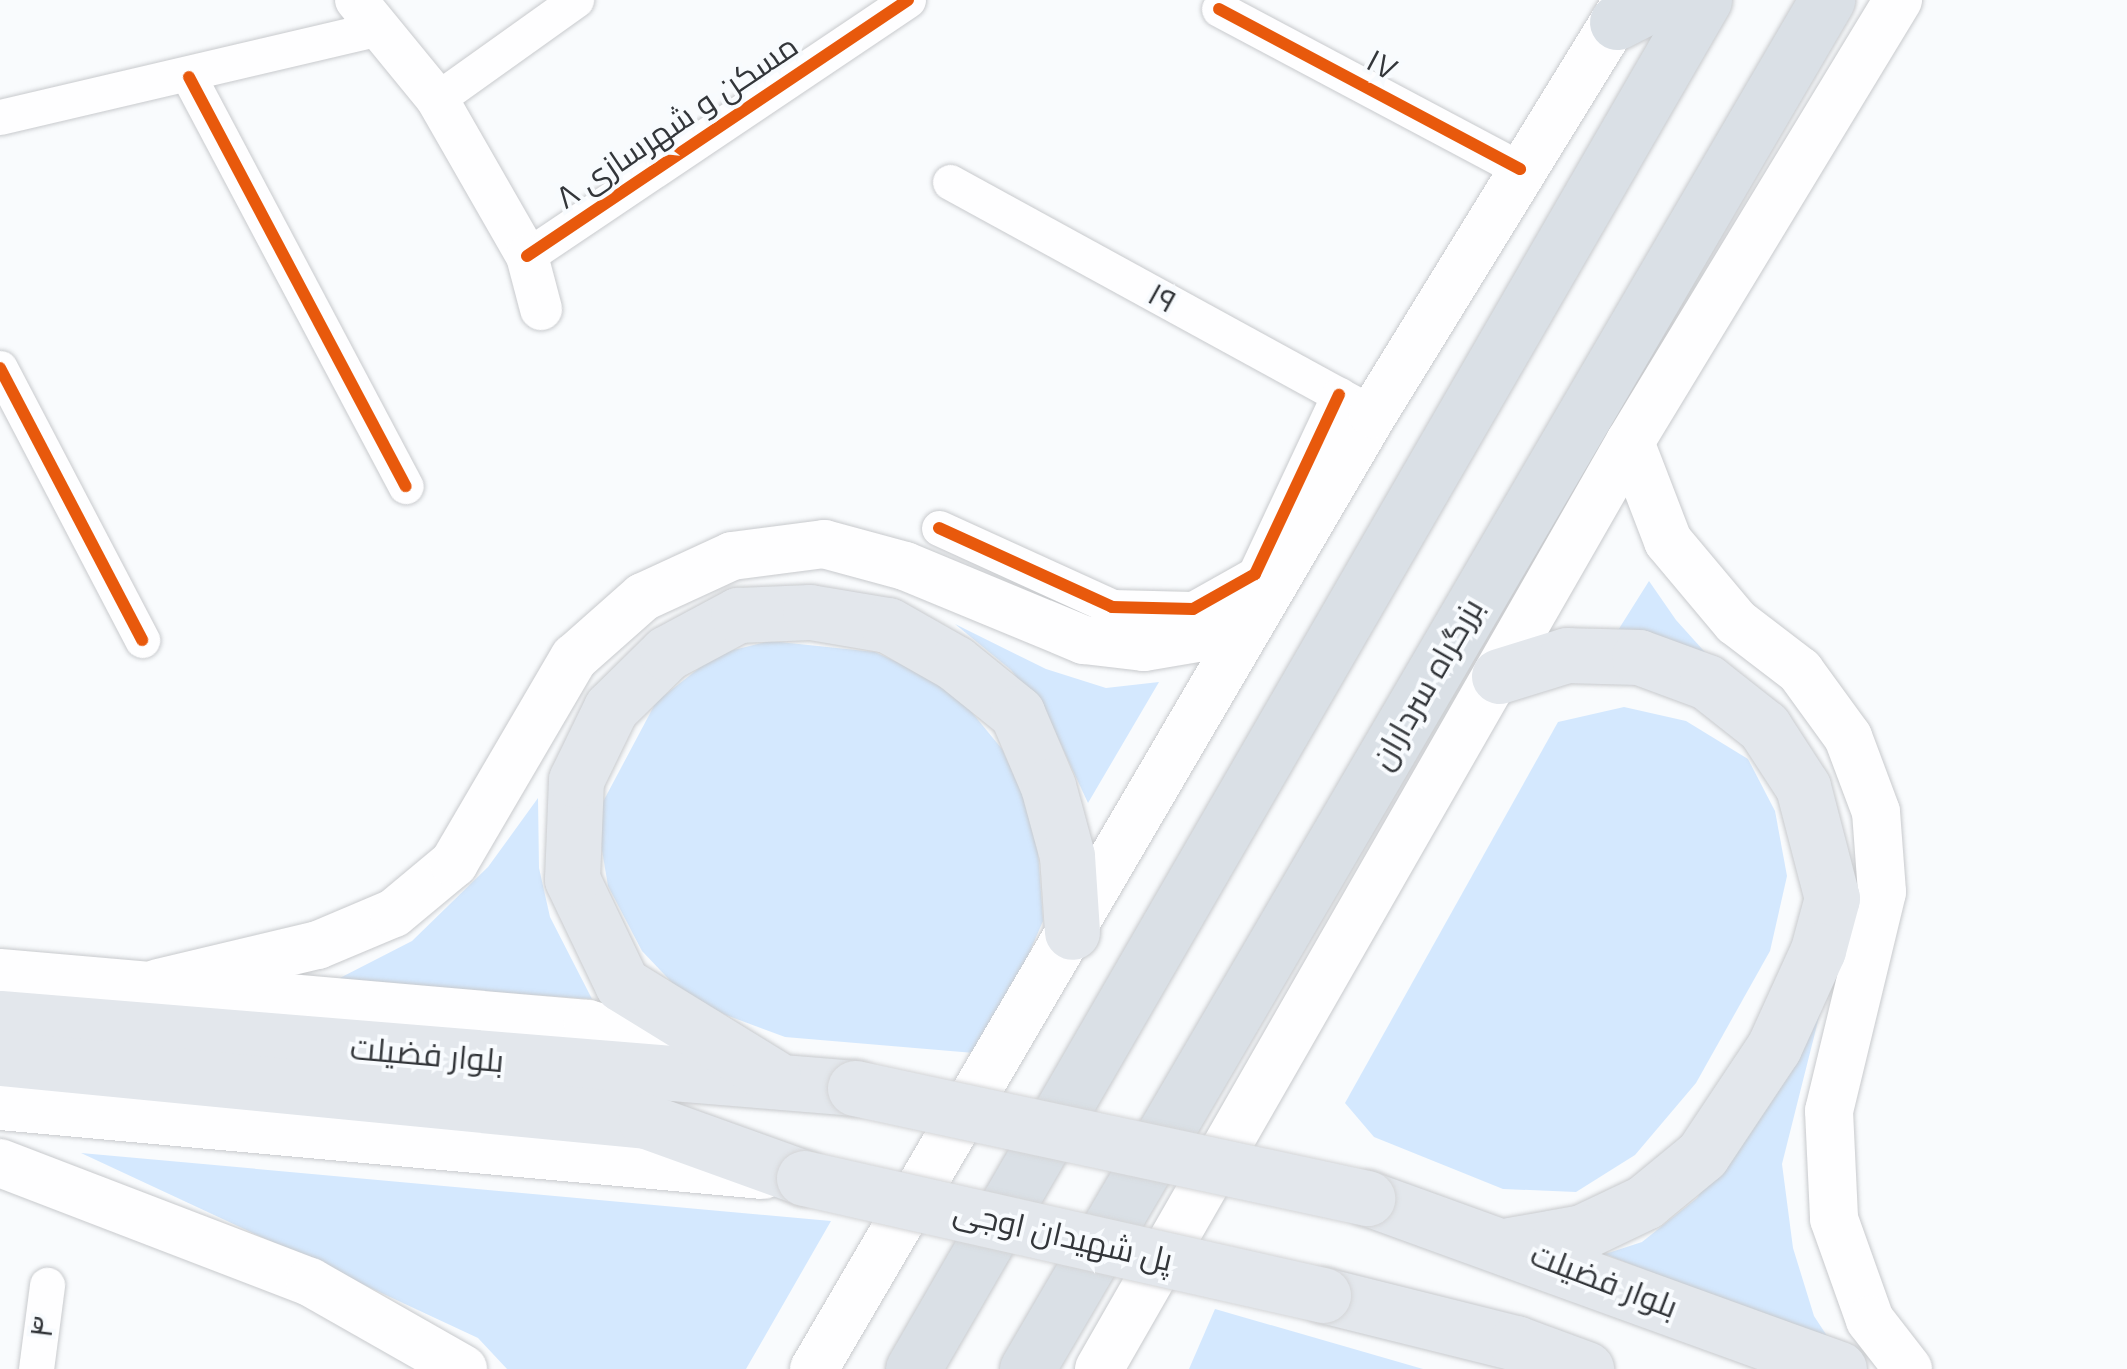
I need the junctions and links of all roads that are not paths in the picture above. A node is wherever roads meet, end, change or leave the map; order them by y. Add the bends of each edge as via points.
1 (576, 0) edge
2 (908, 0) edge
3 (1704, 0) edge
4 (1827, 0) edge
5 (1898, 0) edge
6 (1635, 7) edge
7 (1219, 10) dead end
8 (368, 14) edge
9 (188, 77) junction
10 (437, 98) junction
11 (0, 118) edge
12 (1520, 169) junction
13 (950, 182) dead end
14 (527, 256) junction
15 (541, 309) dead end
16 (0, 368) edge
17 (1356, 404) junction
18 (1630, 442) junction
19 (406, 486) dead end
20 (939, 528) dead end
21 (1258, 610) junction
22 (142, 640) dead end
23 (1499, 676) junction
24 (1072, 932) junction
25 (0, 973) edge
26 (158, 984) junction
27 (605, 1004) junction
28 (0, 1018) edge
29 (0, 1058) edge
30 (773, 1076) junction
31 (0, 1106) edge
32 (0, 1163) edge
33 (804, 1178) junction
34 (1510, 1245) junction
35 (47, 1285) dead end
36 (36, 1369) edge
37 (463, 1369) edge
38 (814, 1369) edge
39 (913, 1369) edge
40 (1027, 1369) edge
41 (1099, 1369) edge
42 (1586, 1369) edge
43 (1839, 1369) edge
44 (1908, 1369) edge

1 - 10 street
2 - 14 street, مسکن و شهرسازی ۸
3 - 39 highway
4 - 40 highway, بزرگراه سرداران
5 - 18 main road
6 - 12 main road
7 - 12 street, ۱۷
8 - 9 street
8 - 10 street
9 - 11 street
9 - 19 street
10 - 14 street
12 - 17 main road
13 - 17 street, ۱۹
14 - 15 street
16 - 22 street
17 - 20 street via 1255,574 1193,609 1112,607
17 - 21 main road
18 - 23 main road
18 - 44 main road via 1668,541 1736,622 1800,671 1848,736 1876,812 1882,892 1829,1112 1834,1219 1870,1320
21 - 24 main road
21 - 26 main road via 1204,637 1144,648 1084,640 905,566 824,544 732,556 643,597 574,658 454,863 394,913 318,945
23 - 34 main road via 1568,655 1640,657 1708,682 1764,727 1803,787 1832,898 1818,950 1774,1047 1702,1156 1646,1202 1582,1232
23 - 41 main road
24 - 27 main road via 1067,856 1048,786 1017,713 954,663 888,625 810,612 738,615 667,653 611,708 576,780 572,878
24 - 38 main road
25 - 26 main road
26 - 27 main road
27 - 30 main road
28 - 30 main road, بلوار فضیلت via 636,1073
29 - 33 main road, بلوار فضیلت via 646,1121
30 - 34 main road, بلوار فضیلت, bridge via 1367,1198
31 - 33 main road
32 - 37 main road via 310,1282
33 - 42 main road, پل شهیدان اوجی, bridge via 1516,1342
34 - 43 main road, بلوار فضیلت
35 - 36 street, ۴

